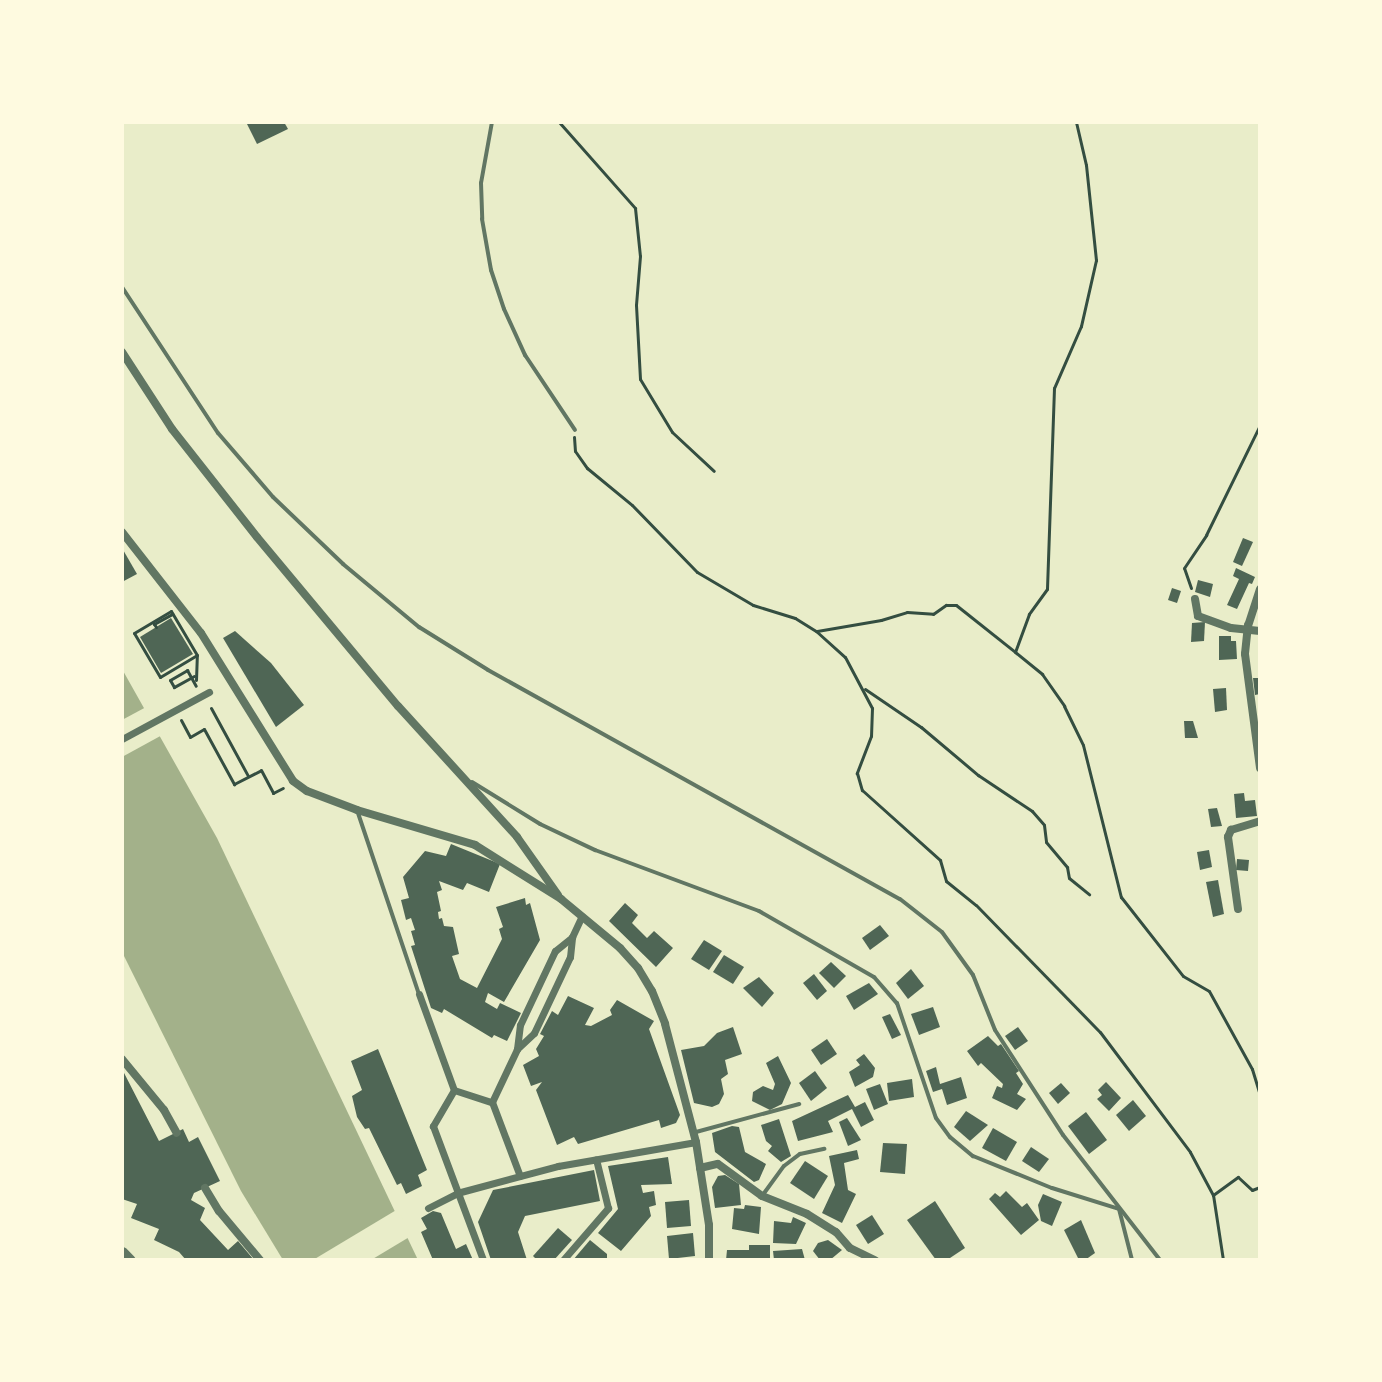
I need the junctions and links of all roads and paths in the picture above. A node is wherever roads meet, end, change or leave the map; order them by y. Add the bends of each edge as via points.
1 (492, 122) edge
2 (559, 122) edge
3 (1076, 122) edge
4 (122, 287) edge
5 (122, 352) edge
6 (1260, 425) edge
7 (575, 430) joint
8 (714, 471) dead end
9 (122, 532) edge
10 (1260, 589) edge
11 (1195, 599) joint
12 (172, 614) junction
13 (156, 627) dead end
14 (816, 631) junction
15 (1247, 631) junction
16 (1260, 631) edge
17 (1015, 652) junction
18 (197, 655) junction
19 (863, 688) junction
20 (205, 694) joint
21 (211, 708) dead end
22 (175, 710) junction
23 (122, 739) edge
24 (1260, 768) edge
25 (460, 774) junction
26 (248, 776) junction
27 (283, 788) dead end
28 (357, 810) junction
29 (1260, 821) edge
30 (1089, 894) dead end
31 (561, 899) junction
32 (1238, 909) dead end
33 (582, 916) junction
34 (572, 937) junction
35 (419, 994) joint
36 (517, 1049) junction
37 (122, 1059) edge
38 (454, 1090) junction
39 (1260, 1096) edge
40 (492, 1102) junction
41 (799, 1104) dead end
42 (177, 1133) dead end
43 (694, 1137) junction
44 (824, 1149) dead end
45 (596, 1159) junction
46 (700, 1168) junction
47 (520, 1176) junction
48 (1260, 1187) edge
49 (205, 1188) dead end
50 (457, 1193) junction
51 (1213, 1195) junction
52 (762, 1196) junction
53 (428, 1208) dead end
54 (1119, 1209) junction
55 (122, 1252) edge
56 (871, 1258) edge
57 (130, 1260) edge
58 (260, 1260) edge
59 (483, 1260) edge
60 (563, 1260) edge
61 (709, 1260) edge
62 (854, 1260) edge
63 (1132, 1260) edge
64 (1160, 1260) edge
65 (1223, 1260) edge

1 - 7 lane via 481,183 491,270 525,355
2 - 8 path via 635,208 640,379 672,432
3 - 17 path via 1096,260 1081,326 1054,388 1047,589 1029,614
4 - 54 lane via 218,433 273,497 419,627 501,678 900,899 942,932 973,975 995,1030
5 - 25 street via 172,429 257,537
6 - 11 path via 1184,568
7 - 14 path via 575,451 587,468 632,505 688,564 739,598
9 - 28 street via 201,633 293,781
10 - 15 street
11 - 15 street via 1198,616
12 - 13 path
12 - 18 path
12 - 18 path via 134,633 160,677
14 - 17 path via 907,612 933,614 956,605
14 - 19 path via 845,657
15 - 16 street
15 - 24 street via 1245,654
17 - 39 path via 1042,674 1083,745 1121,897 1183,976 1209,991 1252,1069
18 - 20 path via 195,678 174,687 170,680 187,670
19 - 30 path via 1032,811 1069,878
19 - 51 path via 872,708 871,736 857,773 862,790 940,860 946,881 1100,1032 1190,1152
20 - 22 street
21 - 26 path
22 - 23 street
22 - 26 path via 190,737 204,729 234,784
25 - 31 street via 517,837
25 - 54 lane via 540,824 759,911 874,977 897,1003 936,1118 950,1137 973,1156
26 - 27 path via 261,770 273,793
28 - 31 street via 475,845
28 - 35 lane
29 - 32 street via 1231,830 1228,837
31 - 33 street
33 - 34 street
33 - 43 street via 620,948 652,991
34 - 36 street via 570,957 534,1033
34 - 36 street via 555,951 520,1025
35 - 38 street
36 - 40 street
37 - 42 street
38 - 40 street
38 - 50 street via 433,1126
40 - 47 street
41 - 43 lane
43 - 45 street
43 - 46 street
44 - 52 lane via 800,1154 784,1166
45 - 47 street
45 - 60 street via 608,1208
46 - 52 street via 718,1164
46 - 61 street
47 - 50 street
48 - 51 path via 1252,1190 1238,1177
49 - 58 street
50 - 53 street
50 - 59 street
51 - 65 path
52 - 56 street via 807,1214
54 - 63 lane
54 - 64 lane
55 - 57 street
56 - 62 street

